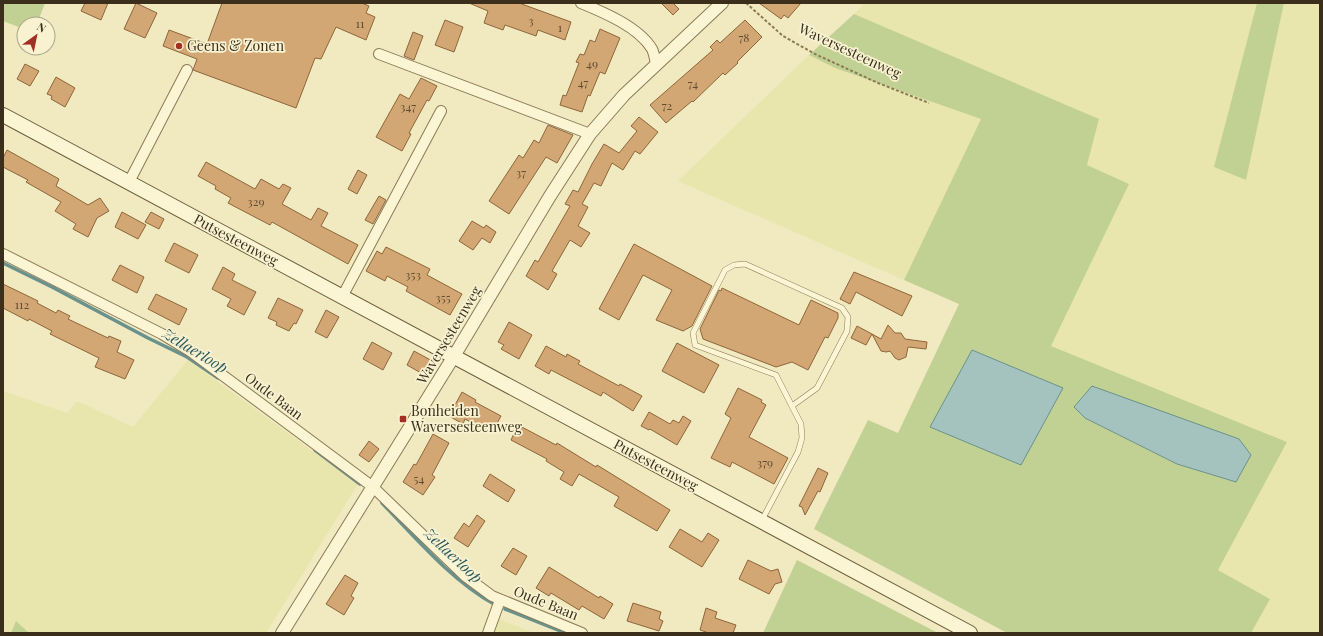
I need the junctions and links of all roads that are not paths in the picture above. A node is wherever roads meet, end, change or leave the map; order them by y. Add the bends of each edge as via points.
1 (581, 3) edge
2 (722, 3) edge
3 (379, 54) dead end
4 (656, 64) junction
5 (187, 70) dead end
6 (441, 111) dead end
7 (3, 115) edge
8 (590, 134) junction
9 (129, 182) junction
10 (3, 254) edge
11 (342, 297) junction
12 (454, 356) junction
13 (792, 406) junction
14 (373, 487) junction
15 (762, 521) junction
16 (500, 600) junction
17 (282, 633) edge
18 (488, 633) edge
19 (582, 633) edge
20 (970, 633) edge

1 - 4 street via 602,11 640,36 652,49
2 - 4 street, Waversesteenweg
3 - 8 street
4 - 8 street, Waversesteenweg
5 - 9 street
6 - 11 street
7 - 9 main road, Putsesteenweg
8 - 12 street, Waversesteenweg
9 - 11 main road, Putsesteenweg
10 - 14 street, Oude Baan via 162,334 190,351
11 - 12 main road, Putsesteenweg
12 - 14 street, Waversesteenweg
12 - 15 main road, Putsesteenweg
13 - 13 lane via 776,375 695,344 693,333 725,270 734,265 745,264 842,308 848,317 847,331 817,388
13 - 15 lane via 801,424 802,438 798,452
14 - 16 street, Oude Baan via 465,576
14 - 17 street, Waversesteenweg
15 - 20 main road, Putsesteenweg
16 - 18 street, Oude Baan
16 - 19 street, Oude Baan

